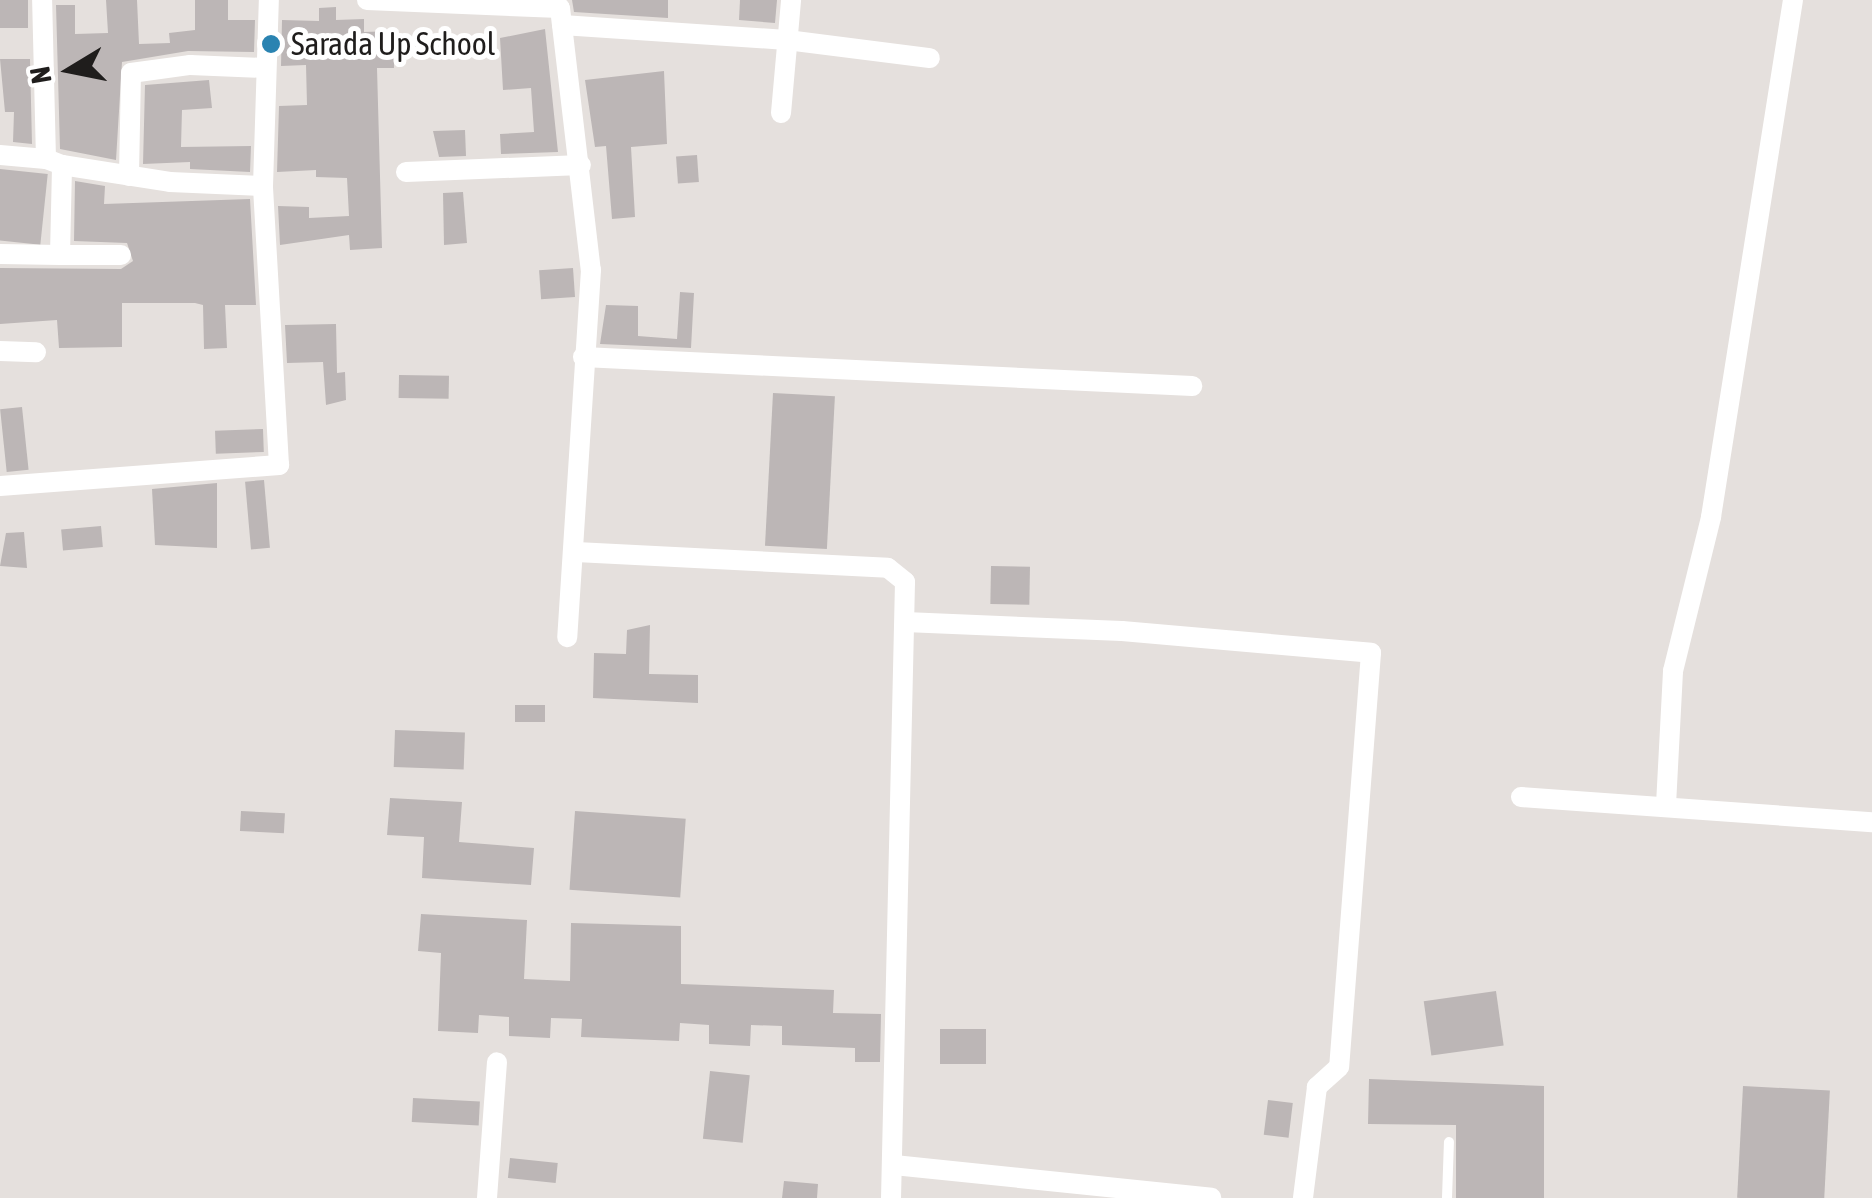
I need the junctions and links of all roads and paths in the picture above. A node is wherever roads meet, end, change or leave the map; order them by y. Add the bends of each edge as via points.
1 (42, 0) edge
2 (270, 0) edge
3 (366, 0) edge
4 (791, 0) edge
5 (1794, 0) edge
6 (561, 11) edge
7 (787, 40) junction
8 (930, 58) dead end
9 (266, 68) junction
10 (780, 113) dead end
11 (0, 155) edge
12 (54, 162) junction
13 (581, 165) junction
14 (406, 172) dead end
15 (129, 176) junction
16 (263, 186) junction
17 (0, 254) edge
18 (60, 255) junction
19 (121, 255) dead end
20 (0, 351) edge
21 (36, 352) dead end
22 (583, 356) junction
23 (1192, 386) dead end
24 (0, 486) edge
25 (576, 552) junction
26 (905, 622) junction
27 (567, 637) dead end
28 (1521, 797) dead end
29 (1666, 805) junction
30 (1872, 822) edge
31 (497, 1062) dead end
32 (1449, 1142) dead end
33 (894, 1164) junction
34 (1022, 1188) edge
35 (487, 1198) edge
36 (891, 1198) edge
37 (1212, 1198) edge
38 (1303, 1198) edge
39 (1447, 1198) edge

1 - 12 street
2 - 9 street
3 - 6 street
4 - 7 street
5 - 29 street via 1711,517 1673,670
6 - 7 street
6 - 13 street
7 - 8 street
7 - 10 street
9 - 15 street via 132,73
9 - 16 street
11 - 12 street
12 - 15 street
12 - 18 street
13 - 14 street
13 - 22 street via 591,270
15 - 16 street
16 - 24 street via 279,465
17 - 18 street
18 - 19 street
20 - 21 street
22 - 23 street
22 - 25 street
25 - 26 street via 888,568 905,582
25 - 27 street
26 - 33 street
26 - 38 street via 1122,631 1371,653 1340,1067 1317,1087
28 - 29 street
29 - 30 street
31 - 35 street
32 - 39 lane
33 - 34 street
33 - 36 street
34 - 37 street

